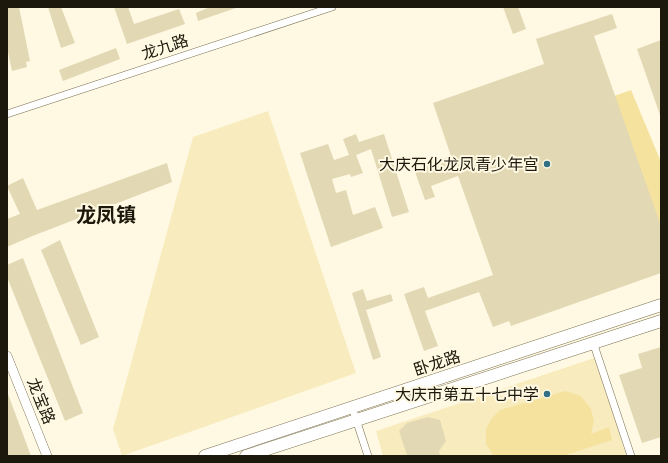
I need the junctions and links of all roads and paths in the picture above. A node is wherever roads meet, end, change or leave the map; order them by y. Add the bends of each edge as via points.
1 (332, 7) edge
2 (7, 114) edge
3 (658, 306) edge
4 (661, 321) edge
5 (593, 342) junction
6 (7, 356) edge
7 (352, 407) junction
8 (356, 419) junction
9 (47, 456) edge
10 (205, 456) edge
11 (246, 456) edge
12 (368, 456) edge
13 (631, 456) edge

1 - 2 street, 龙九路
3 - 7 main road, 卧龙路
4 - 5 main road, 卧龙路
5 - 8 main road, 卧龙路
5 - 13 street
6 - 9 street, 龙宝路
7 - 8 street
7 - 10 main road, 卧龙路
8 - 11 main road, 卧龙路
8 - 12 street

